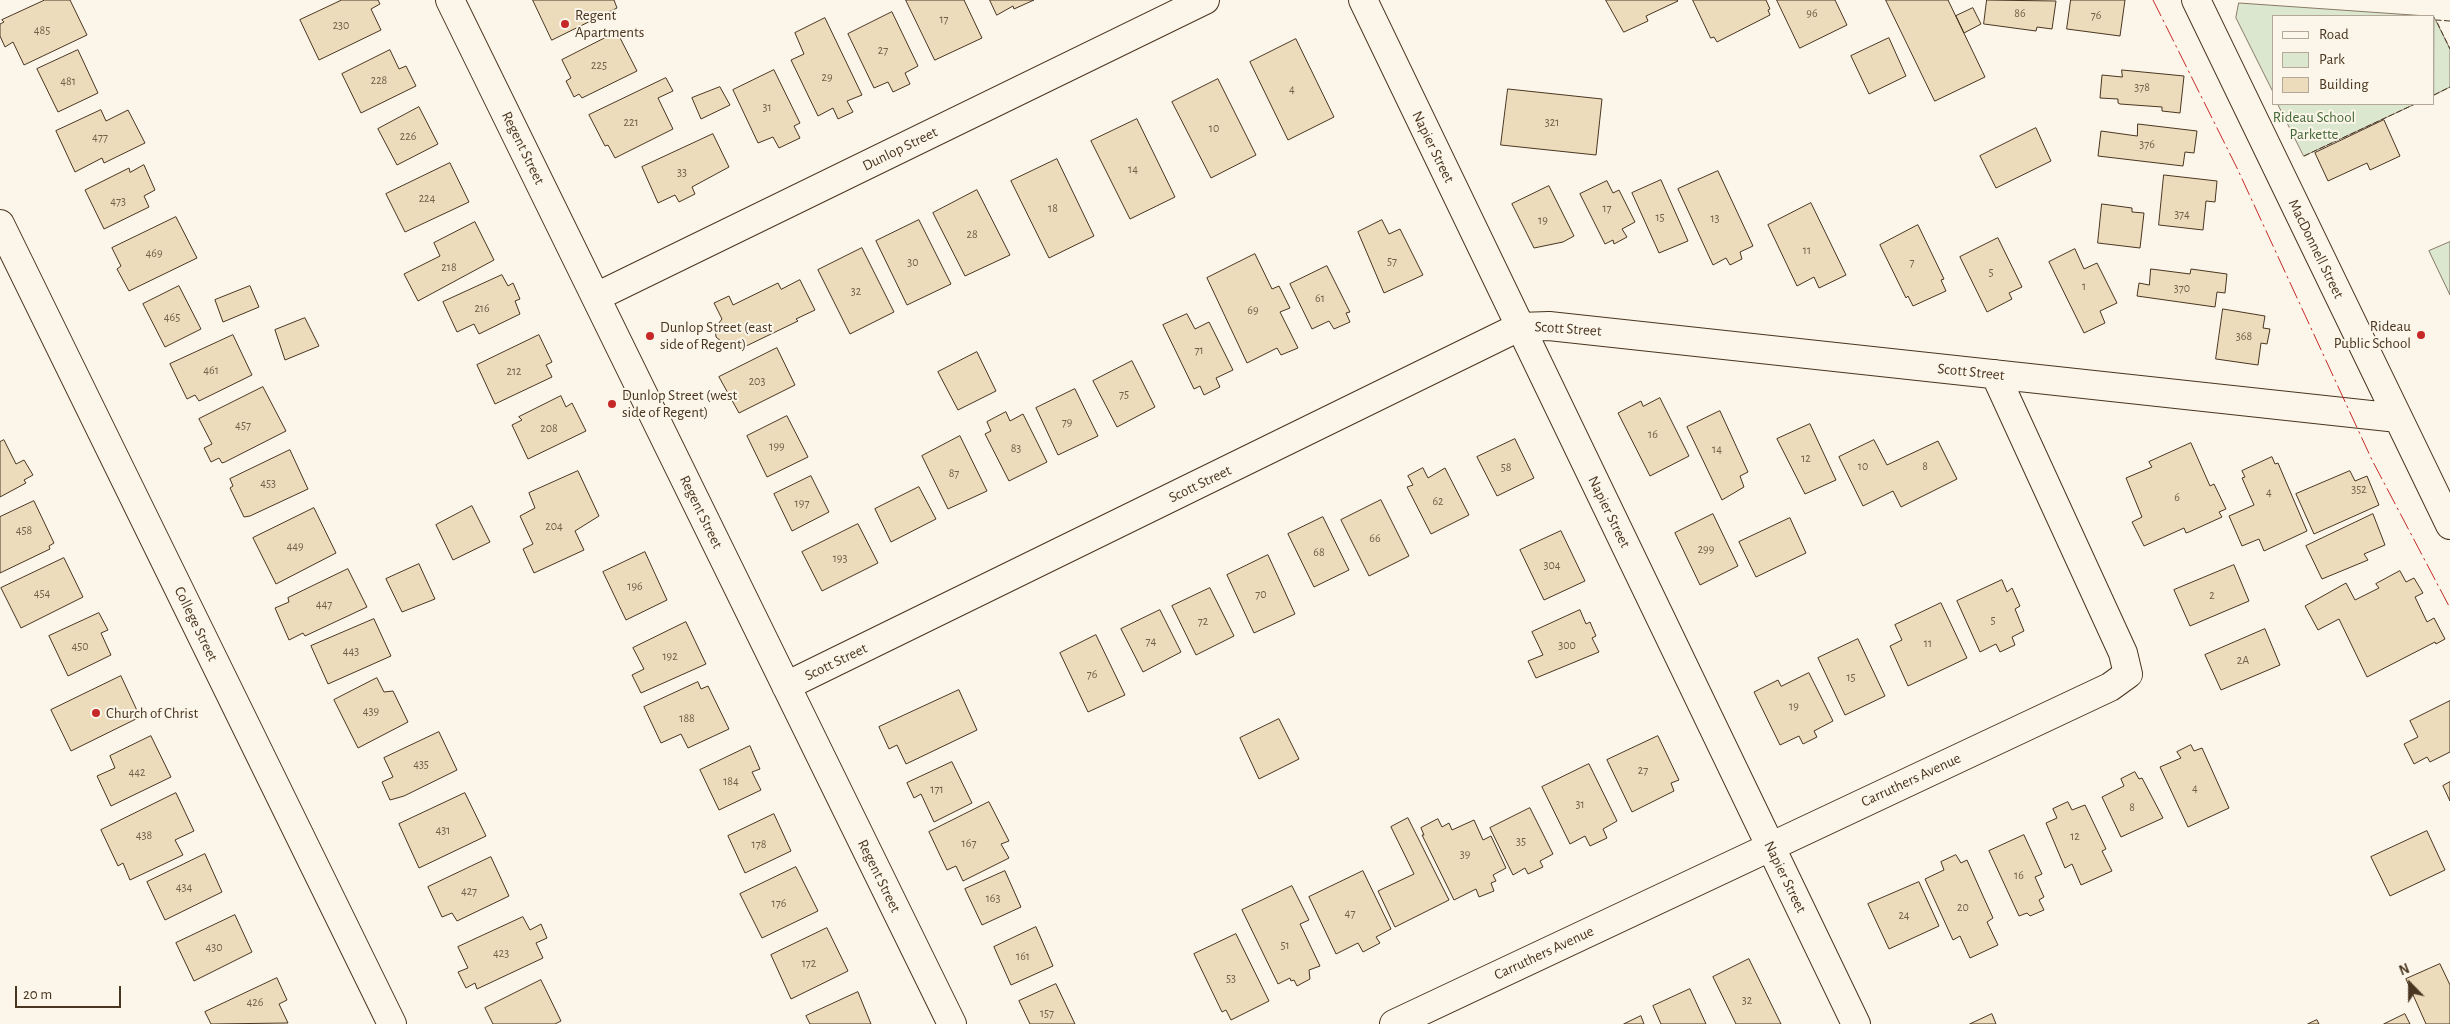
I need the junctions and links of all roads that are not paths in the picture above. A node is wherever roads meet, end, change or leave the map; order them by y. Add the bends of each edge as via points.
1 (450, 0) edge
2 (1205, 0) edge
3 (1363, 0) edge
4 (2196, 0) edge
5 (0, 224) edge
6 (596, 297) junction
7 (1519, 327) junction
8 (1994, 374) junction
9 (2398, 418) junction
10 (2450, 525) edge
11 (786, 686) junction
12 (1770, 846) junction
13 (392, 1024) edge
14 (952, 1024) edge
15 (1394, 1024) edge
16 (1856, 1024) edge

1 - 6 street, Regent Street
2 - 6 street, Dunlop Street
3 - 7 street, Napier Street
4 - 9 street, MacDonnell Street
5 - 13 street, College Street
6 - 11 street, Regent Street
7 - 8 street, Scott Street via 1549,326
7 - 11 street, Scott Street
7 - 12 street, Napier Street
8 - 9 street, Scott Street
8 - 12 street, Carruthers Avenue via 2123,653 2128,674 2110,687
9 - 10 street, MacDonnell Street
11 - 14 street, Regent Street
12 - 15 street, Carruthers Avenue
12 - 16 street, Napier Street

